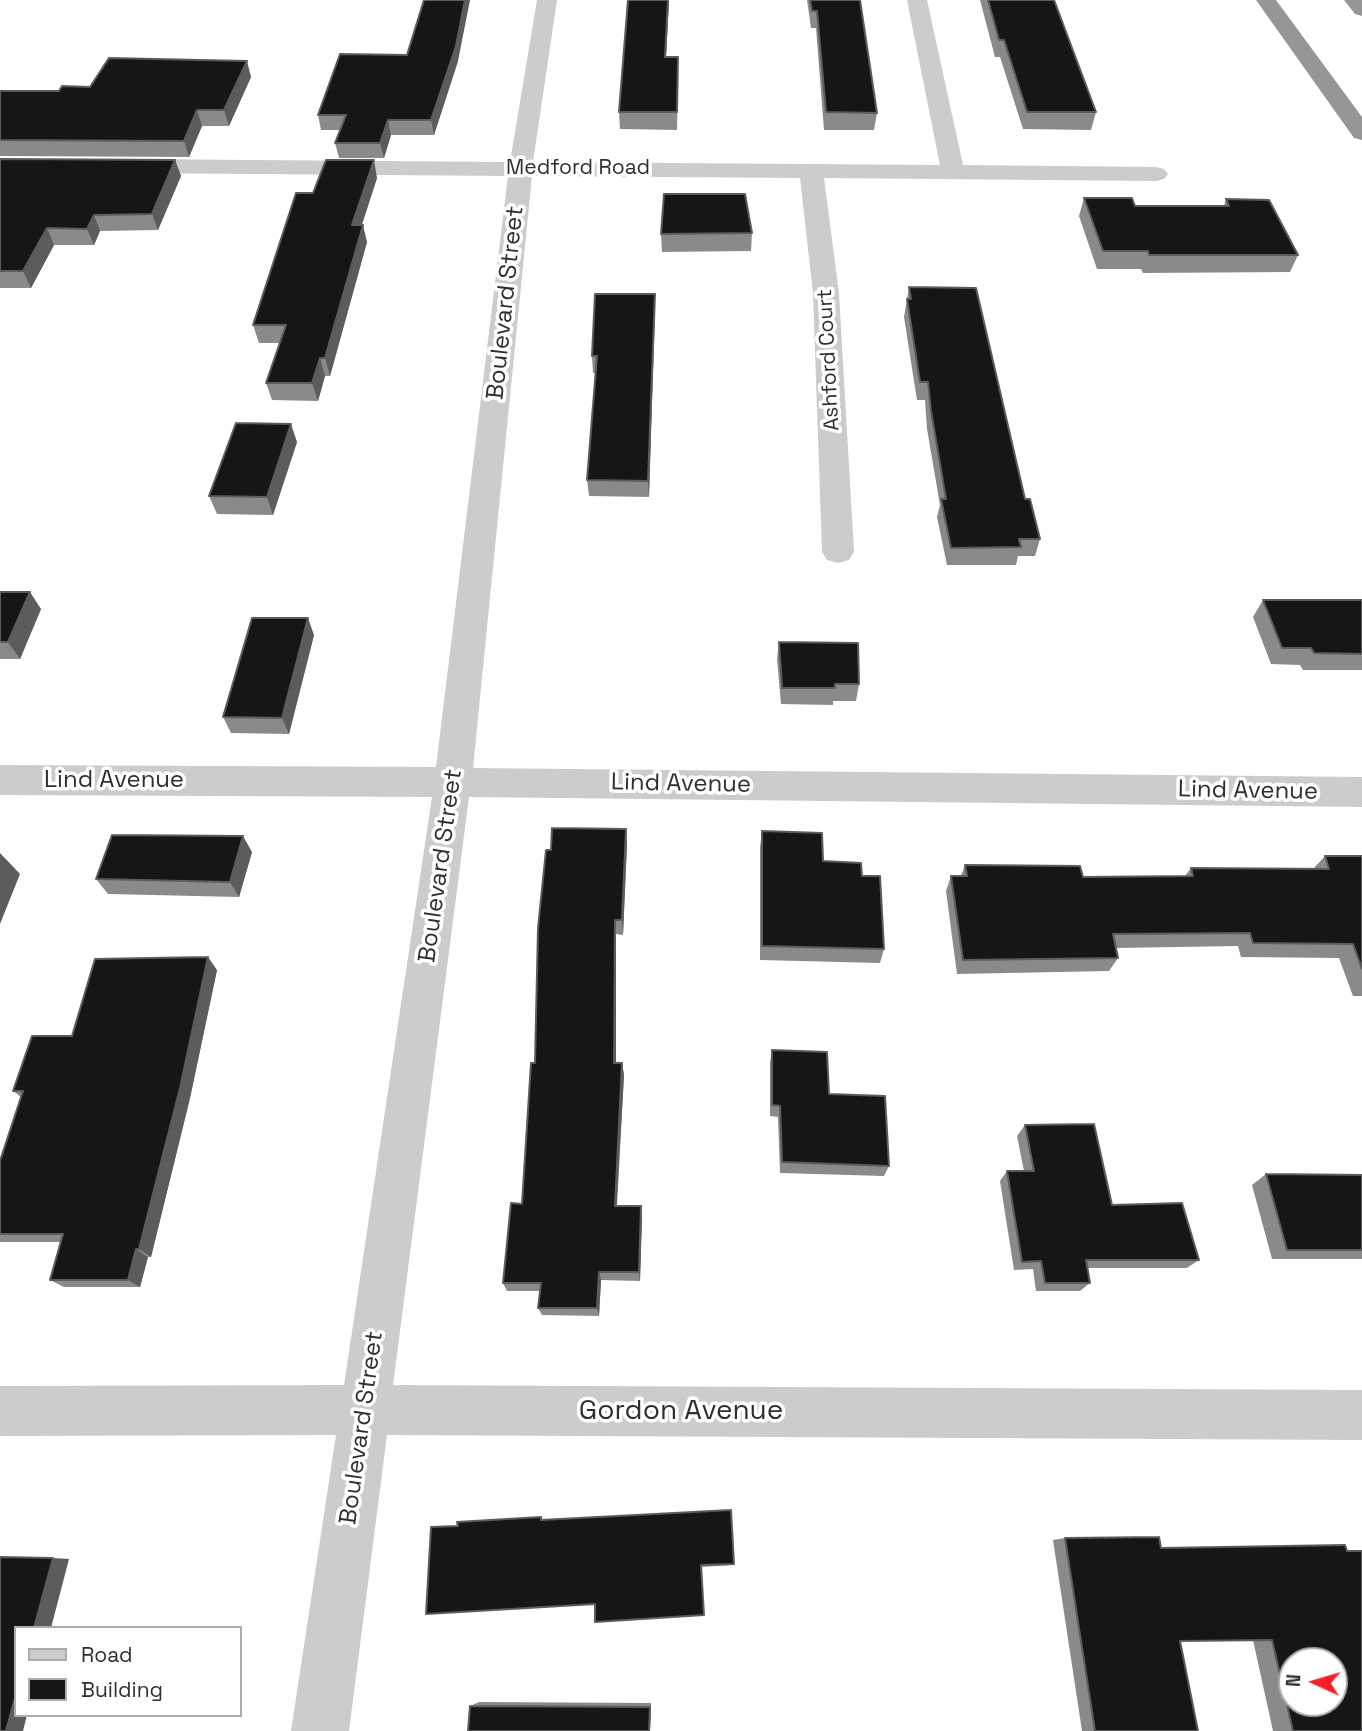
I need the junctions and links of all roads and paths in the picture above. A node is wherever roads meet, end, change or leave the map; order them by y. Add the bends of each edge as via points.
1 (547, 0) edge
2 (917, 0) edge
3 (1266, 0) edge
4 (1354, 0) edge
5 (1362, 10) edge
6 (1362, 133) edge
7 (96, 165) edge
8 (521, 168) junction
9 (811, 170) junction
10 (953, 171) junction
11 (1156, 174) dead end
12 (838, 552) dead end
13 (0, 780) edge
14 (453, 782) junction
15 (1362, 792) edge
16 (365, 1410) junction
17 (0, 1411) edge
18 (1362, 1415) edge
19 (320, 1731) edge

1 - 8 street, Boulevard Street
2 - 10 street
3 - 6 highway
4 - 5 highway
7 - 8 street, Medford Road
8 - 9 street, Medford Road
8 - 14 street, Boulevard Street
9 - 10 street, Medford Road
9 - 12 street, Ashford Court via 826,293
10 - 11 street, Medford Road
13 - 14 street, Lind Avenue
14 - 15 street, Lind Avenue
14 - 16 street, Boulevard Street
16 - 17 street, Gordon Avenue
16 - 18 street, Gordon Avenue
16 - 19 street, Boulevard Street

